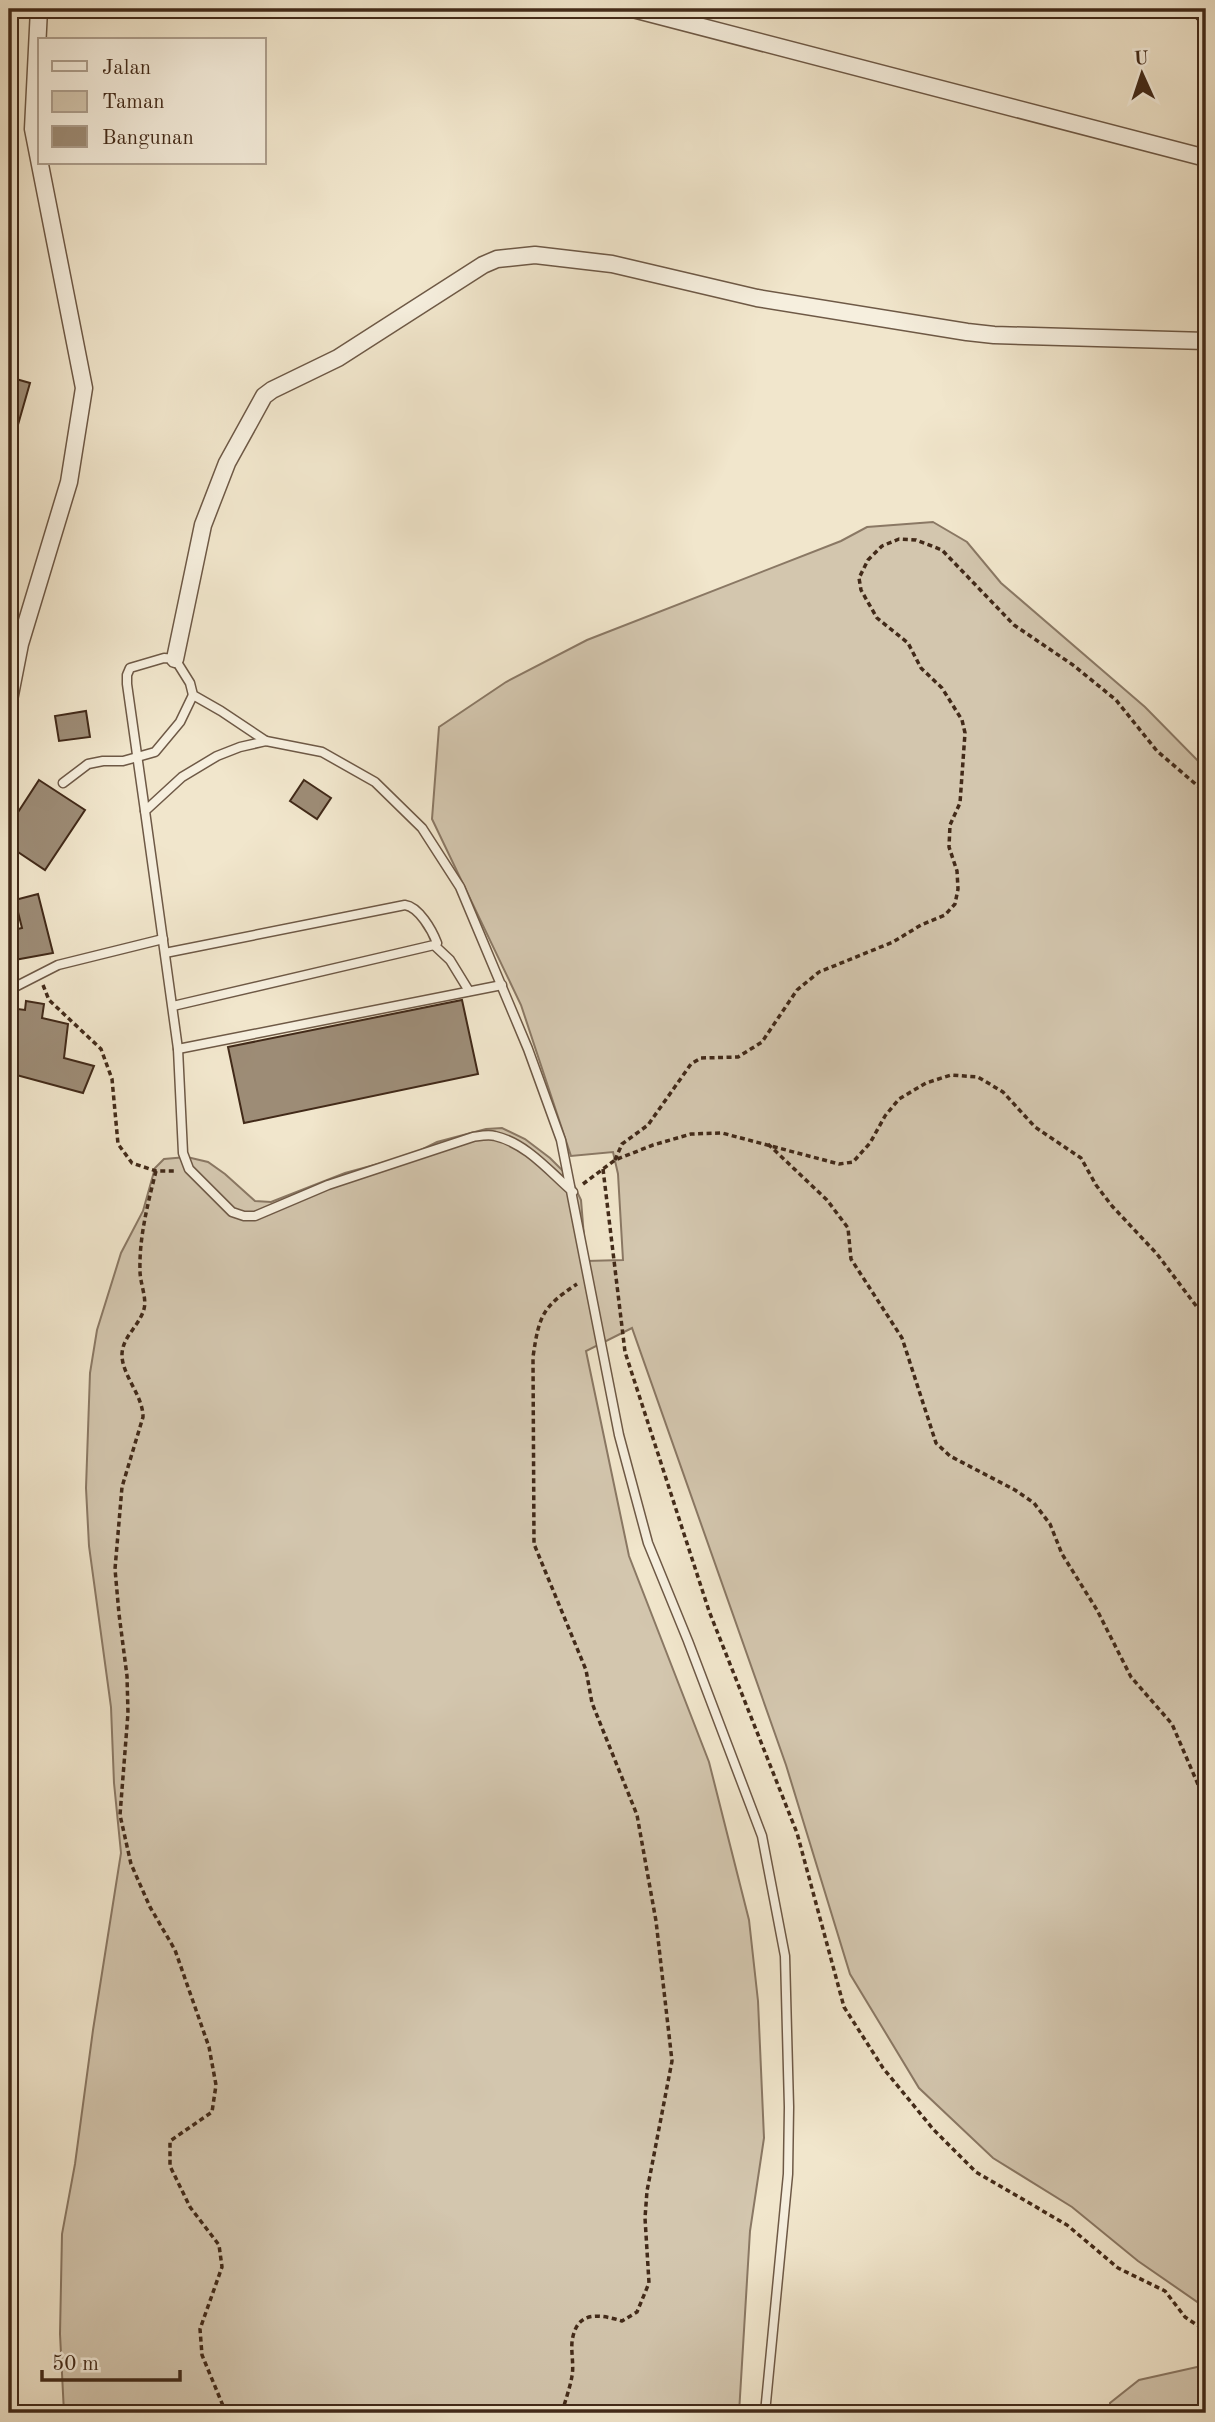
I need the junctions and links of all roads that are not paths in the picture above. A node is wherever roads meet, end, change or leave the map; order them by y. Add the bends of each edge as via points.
1 (39, 9) edge
2 (634, 9) edge
3 (38, 154) edge
4 (1206, 158) edge
5 (40, 164) edge
6 (1206, 341) edge
7 (175, 659) junction
8 (193, 695) junction
9 (9, 700) edge
10 (266, 741) junction
11 (136, 758) junction
12 (64, 783) dead end
13 (145, 811) junction
14 (163, 939) junction
15 (434, 945) junction
16 (165, 953) junction
17 (502, 985) junction
18 (9, 990) edge
19 (470, 991) junction
20 (173, 1006) junction
21 (178, 1049) junction
22 (573, 1192) junction
23 (765, 2413) edge

1 - 3 street via 33,129
2 - 4 street
5 - 9 street via 84,388 69,482 20,644
6 - 7 street via 994,335 757,298 612,264 535,255 498,260 468,274 338,358 264,396 227,463 203,525
7 - 8 lane
7 - 11 lane via 137,665 127,675
8 - 10 lane
8 - 11 lane via 180,722 155,752
10 - 13 lane via 217,756 182,777
10 - 17 lane via 322,752 375,782 422,828 460,887
11 - 12 lane via 88,764
11 - 13 lane
13 - 14 lane
14 - 16 lane
14 - 18 lane via 58,965
15 - 16 lane via 436,940 416,910 405,905
15 - 19 lane
15 - 20 lane
16 - 20 lane
17 - 19 lane
17 - 22 lane via 561,1140
19 - 21 lane
20 - 21 lane
21 - 22 lane via 183,1153 189,1169 232,1212 256,1216 328,1185 473,1137 493,1135 521,1148
22 - 23 lane via 619,1435 648,1542 762,1836 785,1956 788,2175

